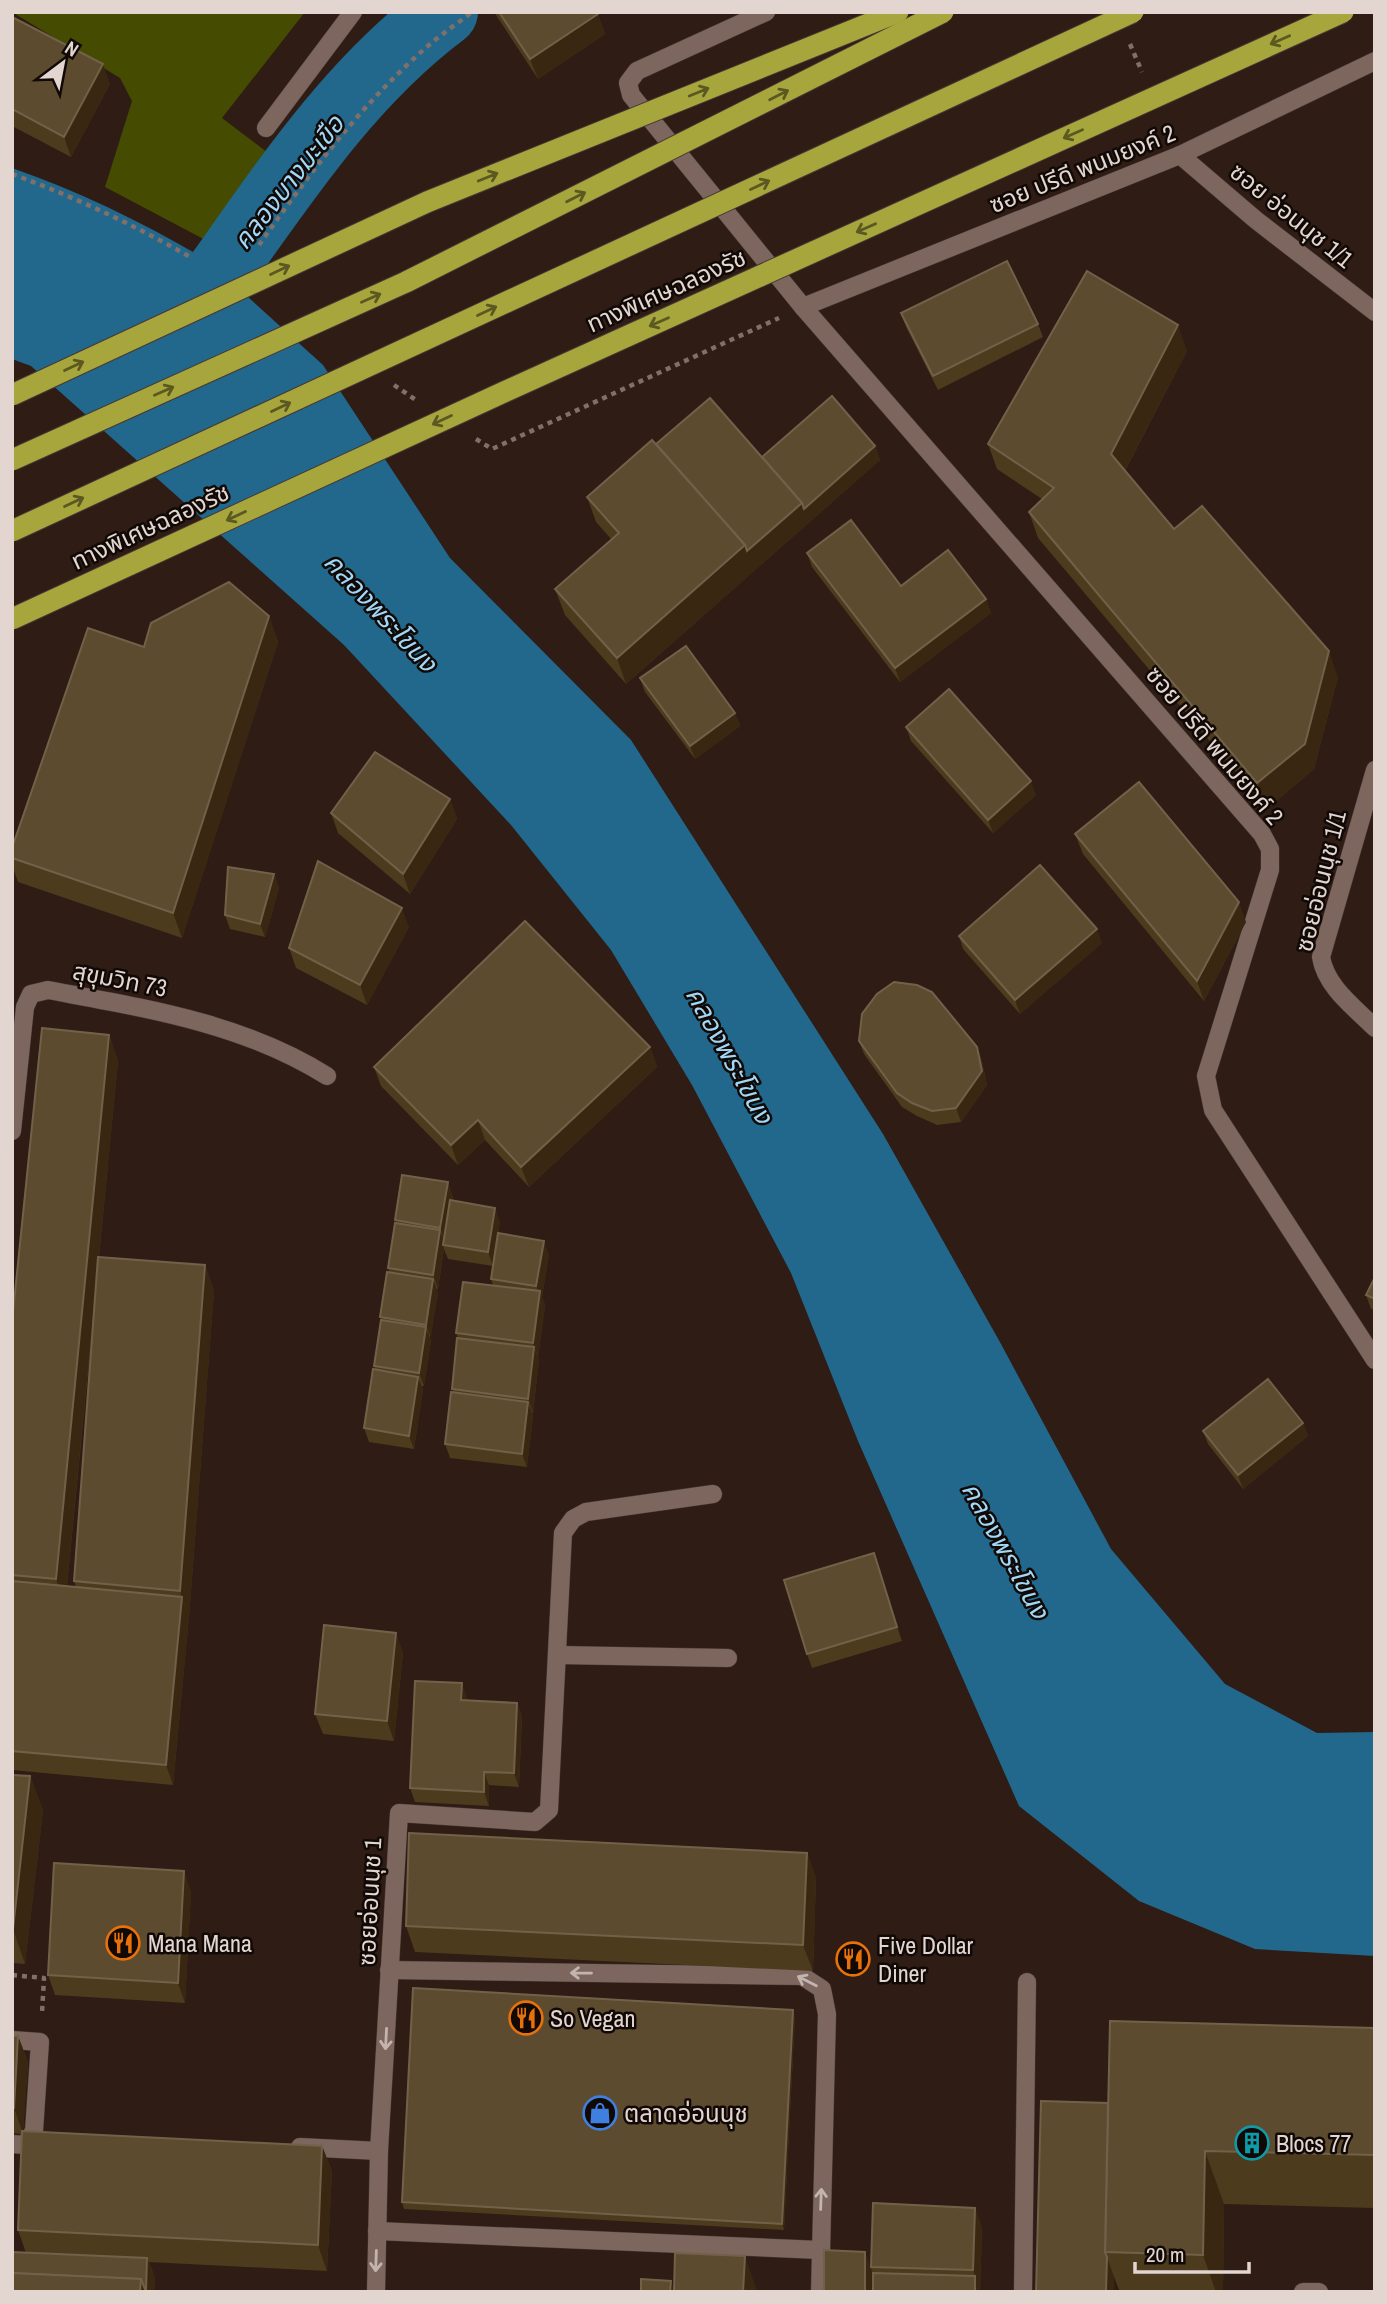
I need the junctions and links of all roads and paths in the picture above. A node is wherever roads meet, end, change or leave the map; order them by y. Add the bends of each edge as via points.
1 (353, 12) edge
2 (472, 12) edge
3 (766, 12) edge
4 (898, 12) edge
5 (943, 12) edge
6 (1133, 12) edge
7 (1343, 12) edge
8 (1375, 61) edge
9 (266, 128) dead end
10 (1180, 155) junction
11 (12, 174) edge
12 (255, 251) dead end
13 (192, 258) dead end
14 (803, 307) junction
15 (1375, 312) edge
16 (12, 395) edge
17 (12, 460) edge
18 (12, 531) edge
19 (12, 619) edge
20 (1375, 770) edge
21 (1375, 1028) edge
22 (327, 1076) dead end
23 (12, 1132) edge
24 (1375, 1360) edge
25 (713, 1494) dead end
26 (558, 1655) junction
27 (729, 1658) dead end
28 (390, 1970) junction
29 (12, 1975) edge
30 (1027, 1982) dead end
31 (12, 2040) edge
32 (40, 2042) junction
33 (12, 2144) edge
34 (282, 2146) edge
35 (379, 2151) junction
36 (377, 2231) junction
37 (820, 2250) junction
38 (376, 2292) edge
39 (820, 2292) edge
40 (1023, 2292) edge
41 (1303, 2292) edge
42 (1318, 2292) edge

1 - 9 street
2 - 12 path via 381,92 285,207
3 - 14 street, ซอย ปรีดี พนมยงค์ 2 via 636,71 628,83 631,95
16 -> 4 highway, bridge via 427,202
17 -> 5 highway, bridge via 406,282
18 -> 6 highway, bridge
7 -> 19 highway, ทางพิเศษฉลองรัช, bridge
8 - 10 street, ซอย ปรีดี พนมยงค์ 2
10 - 14 street, ซอย ปรีดี พนมยงค์ 2
10 - 15 street, ซอย อ่อนนุช 1/1
11 - 13 path via 138,227
14 - 24 street, ซอย ปรีดี พนมยงค์ 2 via 1262,834 1270,849 1270,870 1206,1076 1208,1090 1213,1110
20 - 21 street, ซอยอ่อนนุช 1/1 via 1321,957 1332,985
22 - 23 street, สุขุมวิท 73 via 233,1031 164,1012 48,990 31,994 25,1007
25 - 26 street, ซอยอ่อนนุช 1 via 586,1512 573,1519 563,1533
26 - 27 street
26 - 28 street, ซอยอ่อนนุช 1 via 549,1810 535,1822 399,1814
28 -> 35 street, ซอยอ่อนนุช 1
37 -> 28 street via 827,2014 822,1989 803,1976
29 - 32 path via 44,1978
30 - 40 street
31 - 32 street
32 - 33 street via 41,2132 25,2145
34 - 35 street
35 - 36 street, ซอยอ่อนนุช 1
36 - 37 street
36 -> 38 street, ซอยอ่อนนุช 1
37 - 39 street
41 - 42 street

